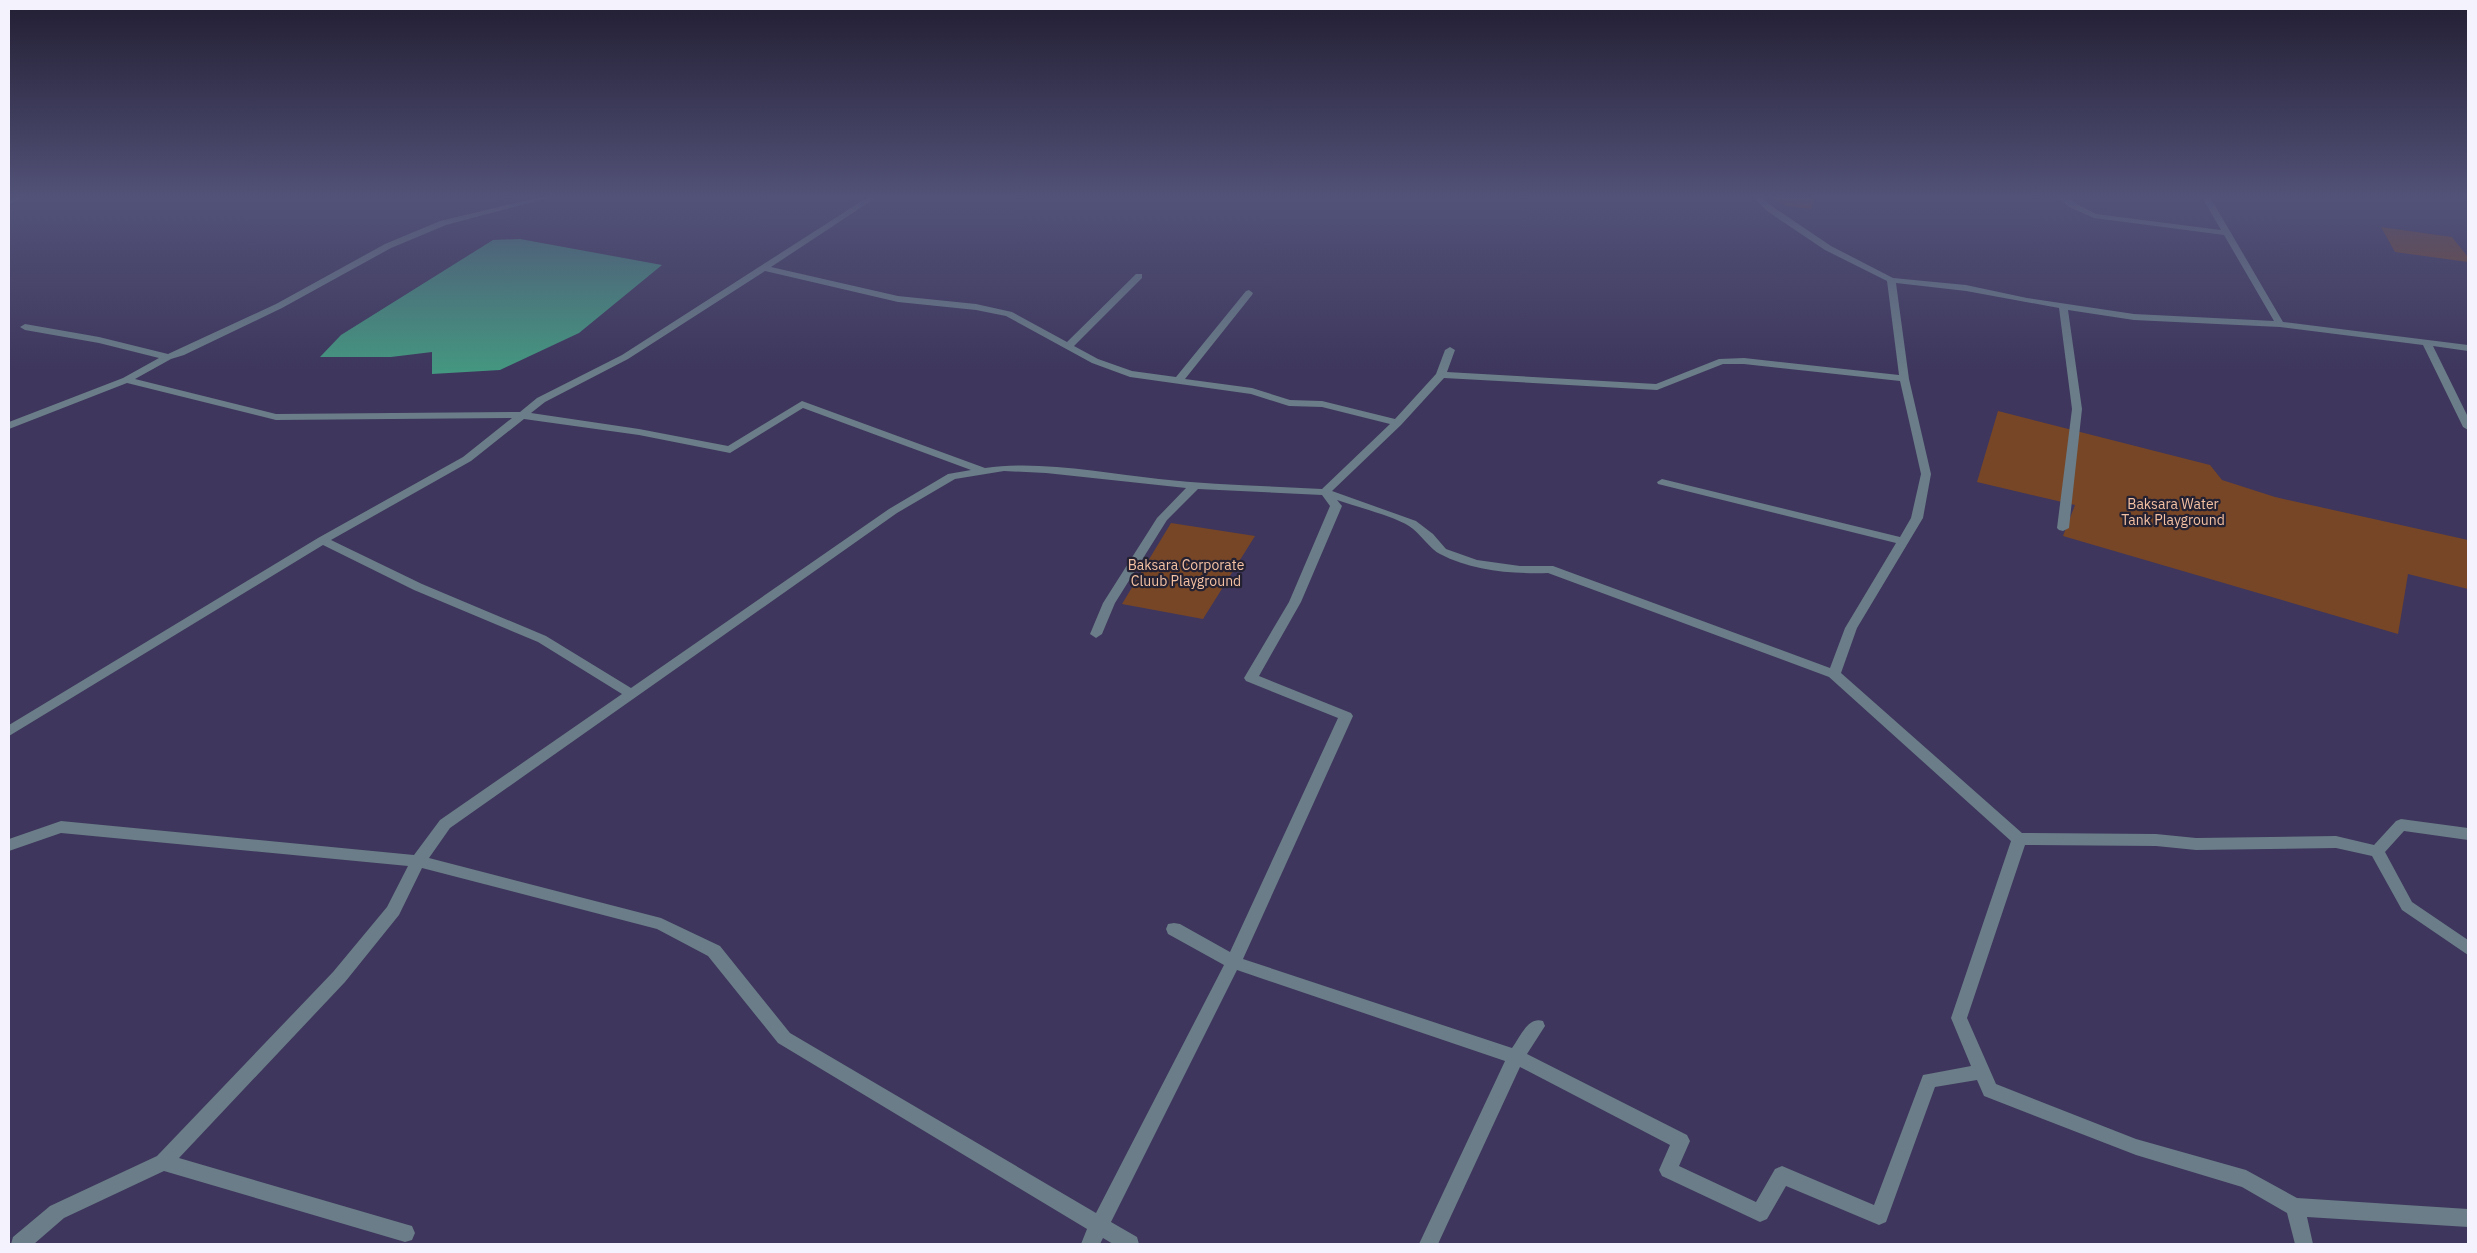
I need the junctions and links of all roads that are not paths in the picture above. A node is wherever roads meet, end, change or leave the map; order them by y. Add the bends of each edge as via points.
1 (371, 255) edge
2 (784, 255) edge
3 (1843, 255) edge
4 (2241, 255) edge
5 (765, 268) junction
6 (1139, 276) dead end
7 (1891, 280) junction
8 (1249, 293) dead end
9 (2063, 306) junction
10 (2280, 324) junction
11 (25, 327) dead end
12 (2427, 343) junction
13 (1068, 346) junction
14 (2468, 348) edge
15 (1450, 350) dead end
16 (168, 357) junction
17 (1441, 376) junction
18 (1904, 379) junction
19 (126, 380) junction
20 (1177, 382) junction
21 (521, 415) junction
22 (1398, 423) junction
23 (9, 426) edge
24 (2468, 427) edge
25 (983, 471) junction
26 (1662, 482) dead end
27 (1195, 486) junction
28 (1325, 492) junction
29 (2062, 528) dead end
30 (322, 540) junction
31 (1904, 542) junction
32 (1096, 634) dead end
33 (1834, 674) junction
34 (630, 693) junction
35 (9, 731) edge
36 (2468, 834) edge
37 (2019, 839) junction
38 (9, 845) edge
39 (2377, 850) junction
40 (418, 861) junction
41 (1174, 929) dead end
42 (2468, 948) edge
43 (1233, 962) junction
44 (1537, 1026) dead end
45 (1516, 1056) junction
46 (1982, 1072) junction
47 (164, 1162) junction
48 (2296, 1207) junction
49 (2468, 1218) edge
50 (1100, 1226) junction
51 (405, 1233) dead end
52 (20, 1244) edge
53 (1090, 1244) edge
54 (1130, 1244) edge
55 (1428, 1244) edge
56 (2304, 1244) edge

1 - 16 street via 279,306
2 - 5 street
3 - 7 street
4 - 10 street
5 - 13 street via 898,300 976,307 1009,314
5 - 21 street via 625,357 541,400
6 - 13 street
7 - 9 street via 1966,288
7 - 18 street
8 - 20 street
9 - 10 street via 2134,317
9 - 29 street via 2077,409
10 - 12 street
11 - 16 street
12 - 14 street
12 - 24 street
13 - 20 street via 1130,374
15 - 17 street
16 - 19 street
17 - 18 street via 1657,387 1722,361 1744,361
17 - 22 street
18 - 31 street via 1926,474 1917,518
19 - 21 street via 276,417
19 - 23 street
20 - 22 street via 1252,391 1289,403 1322,404
21 - 25 street via 639,432 730,450 802,404
21 - 30 street via 467,459
22 - 28 street
25 - 27 street via 1004,468 1046,470
25 - 34 street via 952,476 893,510
26 - 31 street
27 - 28 street
27 - 32 street via 1163,518 1109,603
28 - 33 street via 1412,523 1442,551 1475,563 1520,570 1549,569
28 - 43 street via 1336,506 1295,602 1250,678 1346,716
30 - 34 street via 418,587 542,639
30 - 35 street
31 - 33 street via 1851,628
33 - 37 street
34 - 40 street via 445,824
36 - 39 street via 2401,825
37 - 39 street via 2156,840 2196,844 2336,842
37 - 46 street via 1959,1018
38 - 40 street via 61,827
39 - 42 street via 2407,906
40 - 47 street via 393,911 339,977
40 - 50 street via 661,924 714,951 784,1038
41 - 43 street
43 - 45 street
43 - 50 street
44 - 45 street
45 - 46 street via 1681,1141 1668,1170 1760,1212 1782,1175 1879,1216 1929,1080
45 - 55 street
46 - 48 street via 1990,1090 2136,1148 2246,1179
47 - 51 street
47 - 52 street via 57,1212
48 - 49 street
48 - 56 street
50 - 53 street
50 - 54 street

